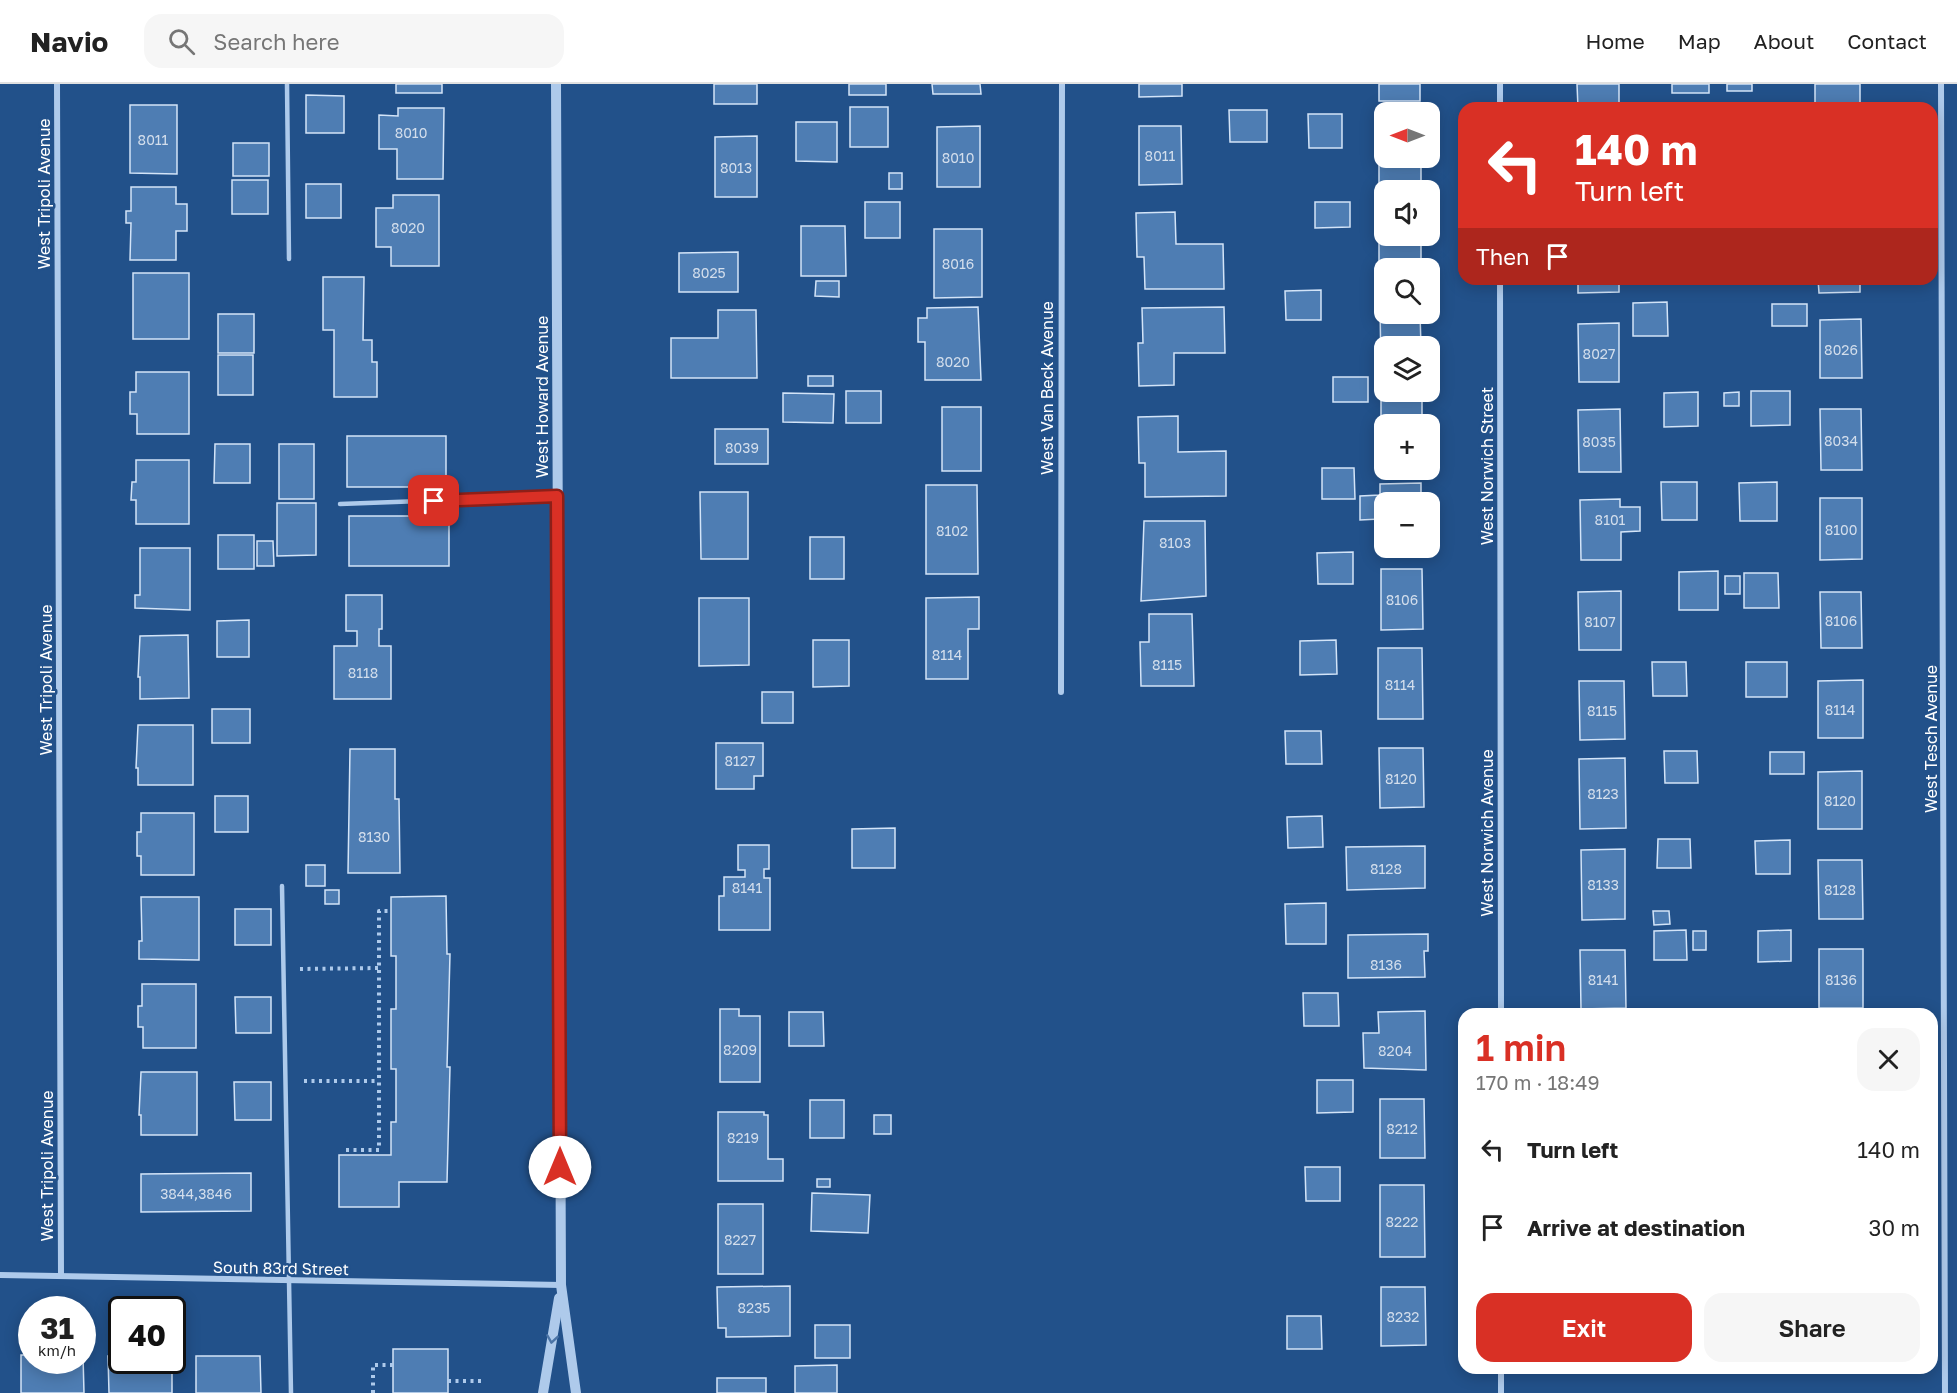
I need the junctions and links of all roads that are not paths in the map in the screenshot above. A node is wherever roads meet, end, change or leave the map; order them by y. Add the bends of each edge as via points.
1 (57, 84) edge
2 (287, 84) edge
3 (556, 84) edge
4 (1062, 84) edge
5 (1500, 84) edge
6 (1941, 84) edge
7 (1500, 102) edge
8 (289, 259) dead end
9 (1500, 285) edge
10 (557, 496) junction
11 (340, 504) dead end
12 (1500, 653) joint
13 (1061, 692) dead end
14 (282, 886) dead end
15 (1501, 1008) edge
16 (0, 1275) edge
17 (61, 1276) junction
18 (289, 1282) junction
19 (561, 1286) junction
20 (1501, 1374) edge
21 (291, 1393) edge
22 (543, 1393) edge
23 (576, 1393) edge
24 (1501, 1393) edge
25 (1945, 1393) edge

1 - 17 street, West Tripoli Avenue
2 - 8 lane
3 - 10 street, West Howard Avenue
4 - 13 street, West Van Beck Avenue
5 - 7 street
6 - 25 street, West Tesch Avenue
9 - 12 street, West Norwich Street
10 - 11 lane
10 - 19 street, West Howard Avenue
12 - 15 street, West Norwich Avenue
14 - 18 lane
16 - 17 street, South 83rd Street
17 - 18 street, South 83rd Street
18 - 19 street, South 83rd Street
18 - 21 lane
19 -> 22 street, West Howard Avenue
19 - 23 street, West Howard Avenue
20 - 24 street

